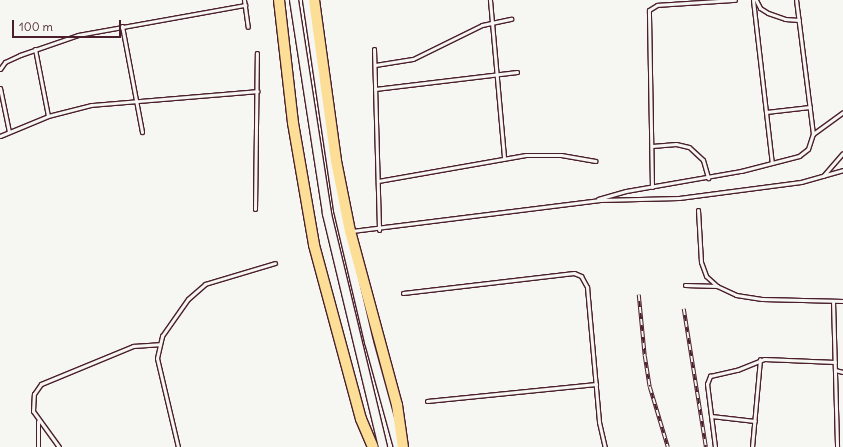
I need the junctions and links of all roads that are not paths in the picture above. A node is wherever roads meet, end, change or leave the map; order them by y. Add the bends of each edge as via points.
1 (244, 0) edge
2 (279, 0) edge
3 (294, 0) edge
4 (307, 0) edge
5 (314, 0) edge
6 (490, 0) edge
7 (735, 0) edge
8 (753, 0) edge
9 (756, 0) edge
10 (796, 0) edge
11 (245, 5) junction
12 (510, 19) dead end
13 (799, 20) junction
14 (492, 22) junction
15 (122, 26) junction
16 (248, 27) dead end
17 (35, 49) junction
18 (374, 49) dead end
19 (257, 53) dead end
20 (375, 65) junction
21 (0, 69) edge
22 (517, 72) dead end
23 (497, 74) junction
24 (0, 88) edge
25 (375, 89) junction
26 (257, 91) junction
27 (136, 101) junction
28 (810, 107) junction
29 (766, 112) junction
30 (843, 112) edge
31 (48, 116) junction
32 (9, 132) junction
33 (142, 132) dead end
34 (813, 134) junction
35 (0, 136) edge
36 (652, 146) junction
37 (843, 153) edge
38 (504, 158) junction
39 (595, 161) dead end
40 (772, 162) junction
41 (843, 170) edge
42 (823, 176) junction
43 (708, 178) junction
44 (378, 181) junction
45 (652, 187) junction
46 (592, 201) junction
47 (255, 209) dead end
48 (698, 210) dead end
49 (379, 230) junction
50 (350, 232) junction
51 (274, 263) dead end
52 (685, 285) dead end
53 (717, 286) junction
54 (403, 293) dead end
55 (833, 301) junction
56 (843, 301) edge
57 (159, 344) junction
58 (760, 359) junction
59 (835, 362) junction
60 (835, 370) junction
61 (843, 372) edge
62 (596, 384) junction
63 (426, 401) dead end
64 (711, 416) junction
65 (38, 421) junction
66 (755, 421) junction
67 (38, 447) edge
68 (59, 447) edge
69 (178, 447) edge
70 (373, 447) edge
71 (383, 447) edge
72 (398, 447) edge
73 (404, 447) edge
74 (605, 447) edge
75 (715, 447) edge
76 (752, 447) edge
77 (837, 447) edge

1 - 11 lane
2 - 70 highway via 292,115 314,245 361,419
3 - 71 main road via 327,214
4 - 72 main road via 338,210 369,342
5 - 50 highway via 332,138
6 - 14 lane
7 - 36 lane via 657,5 649,10
8 - 29 lane
9 - 13 lane via 760,8 768,13 785,19
10 - 13 lane
11 - 15 lane
11 - 16 lane
12 - 14 lane
13 - 28 lane
14 - 20 lane via 420,57
14 - 23 lane
15 - 17 lane via 78,35
15 - 27 lane
17 - 21 lane via 5,62
17 - 31 lane
18 - 20 lane
19 - 26 lane
20 - 25 lane
22 - 23 lane
23 - 25 lane
23 - 38 lane
24 - 32 lane
25 - 44 lane
26 - 27 lane
26 - 47 lane
27 - 31 lane via 91,105
27 - 33 lane
28 - 29 lane
28 - 34 lane
29 - 40 lane
30 - 34 lane
31 - 32 lane
32 - 35 lane
34 - 40 lane via 811,144 804,153
36 - 43 lane via 676,144 689,147 703,160
36 - 45 lane
37 - 42 lane
38 - 39 lane via 550,155
38 - 44 lane
40 - 43 lane
41 - 42 lane
42 - 46 lane via 670,199
43 - 45 lane
44 - 49 lane
45 - 46 lane via 617,193
46 - 49 lane
48 - 53 lane via 701,262 706,276
49 - 50 lane
50 - 73 highway via 397,405
51 - 57 lane via 219,278 200,287 188,299
52 - 53 lane
53 - 55 lane via 729,293 762,299
54 - 62 lane via 578,274 587,286
55 - 56 lane
55 - 59 lane
57 - 65 lane via 133,346 46,381 37,389 32,399 33,411
57 - 69 lane via 159,365
58 - 59 lane
58 - 64 lane via 737,370 710,376 707,384
58 - 66 lane
59 - 60 lane
60 - 61 lane
60 - 77 lane
62 - 63 lane
62 - 74 lane via 599,422
64 - 66 lane
64 - 75 lane
65 - 67 lane
65 - 68 lane
66 - 76 lane

